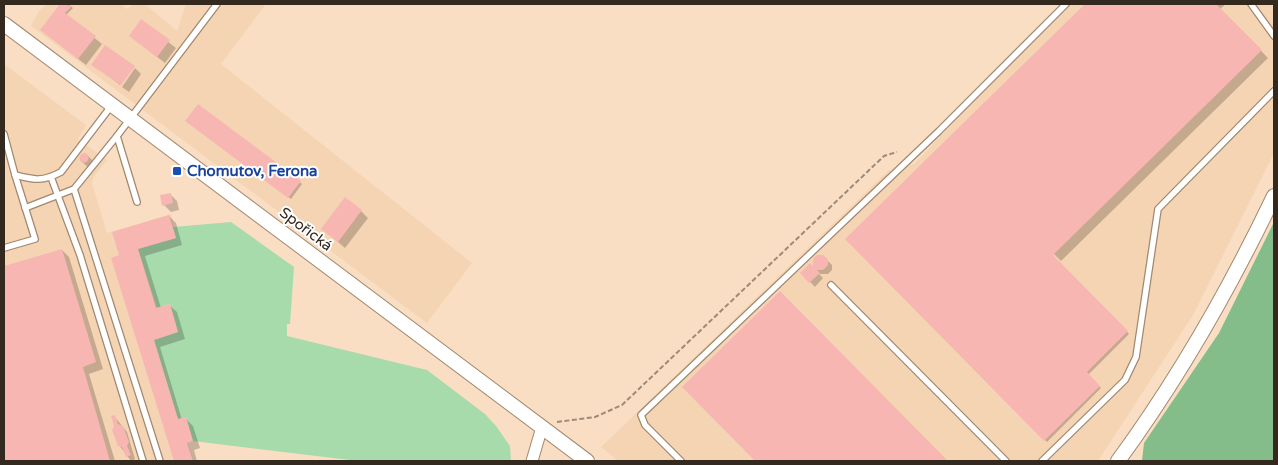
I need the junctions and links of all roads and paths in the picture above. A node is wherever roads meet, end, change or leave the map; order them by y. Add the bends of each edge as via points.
1 (218, 4) edge
2 (1066, 4) edge
3 (1251, 4) edge
4 (4, 24) edge
5 (1274, 36) edge
6 (1274, 91) edge
7 (112, 105) junction
8 (131, 118) junction
9 (4, 134) edge
10 (117, 136) junction
11 (897, 152) dead end
12 (15, 175) junction
13 (51, 177) junction
14 (74, 189) junction
15 (57, 195) junction
16 (1274, 196) edge
17 (137, 202) dead end
18 (25, 208) junction
19 (4, 248) edge
20 (831, 285) dead end
21 (542, 427) junction
22 (142, 461) edge
23 (160, 461) edge
24 (532, 461) edge
25 (587, 461) edge
26 (681, 461) edge
27 (1006, 461) edge
28 (1042, 461) edge
29 (1118, 461) edge

1 - 8 lane
2 - 26 lane via 939,131 641,415 645,425
3 - 5 lane
4 - 7 street, Spořická
6 - 28 lane via 1158,208 1136,357 1125,380
7 - 8 street, Spořická
7 - 13 lane via 61,172
8 - 10 lane
8 - 21 street, Spořická
9 - 12 lane
10 - 14 lane
10 - 17 lane
11 - 21 path via 884,156 622,404 595,417 563,420
12 - 13 lane via 37,181
12 - 18 lane
13 - 15 lane
14 - 15 lane
14 - 23 lane
15 - 18 lane
15 - 22 lane via 80,255
16 - 29 street via 1179,370
18 - 19 lane via 35,239
20 - 27 lane
21 - 24 street
21 - 25 street, Spořická

